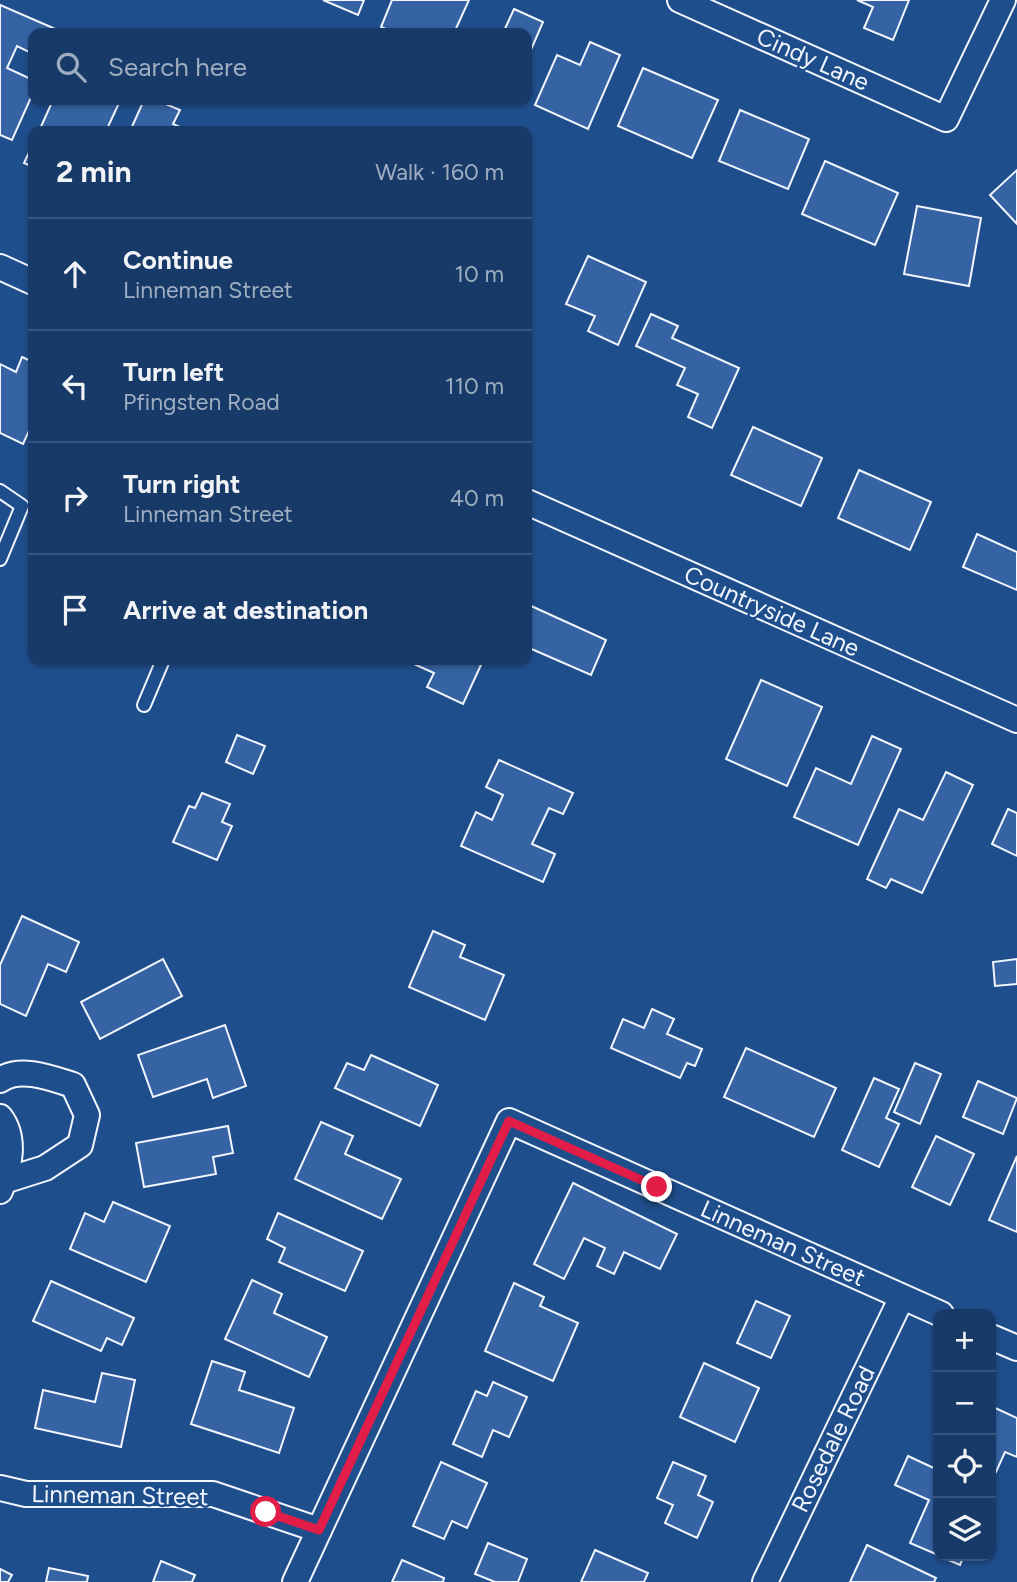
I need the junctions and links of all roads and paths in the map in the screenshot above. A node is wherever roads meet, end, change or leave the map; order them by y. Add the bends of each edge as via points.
1 (680, 0) edge
2 (1003, 0) edge
3 (0, 268) edge
4 (28, 280) edge
5 (0, 491) edge
6 (532, 504) edge
7 (0, 559) edge
8 (161, 665) edge
9 (144, 705) dead end
10 (1017, 720) edge
11 (0, 1080) edge
12 (0, 1117) edge
13 (2, 1186) edge
14 (902, 1297) junction
15 (933, 1311) edge
16 (996, 1339) edge
17 (1017, 1349) edge
18 (0, 1488) edge
19 (319, 1530) junction
20 (295, 1582) edge
21 (765, 1582) edge

1 - 2 street, Cindy Lane via 946,119
3 - 4 street
5 - 7 lane via 22,506
6 - 10 street, Countryside Lane
8 - 9 lane
11 - 13 street via 7,1075 41,1075 72,1085 87,1115 80,1145 45,1168
12 - 13 street via 11,1145
14 - 15 street, Linneman Street
14 - 19 street, Linneman Street via 509,1121
14 - 21 street, Rosedale Road
16 - 17 street
18 - 19 street, Linneman Street via 26,1494 213,1494
19 - 20 street

